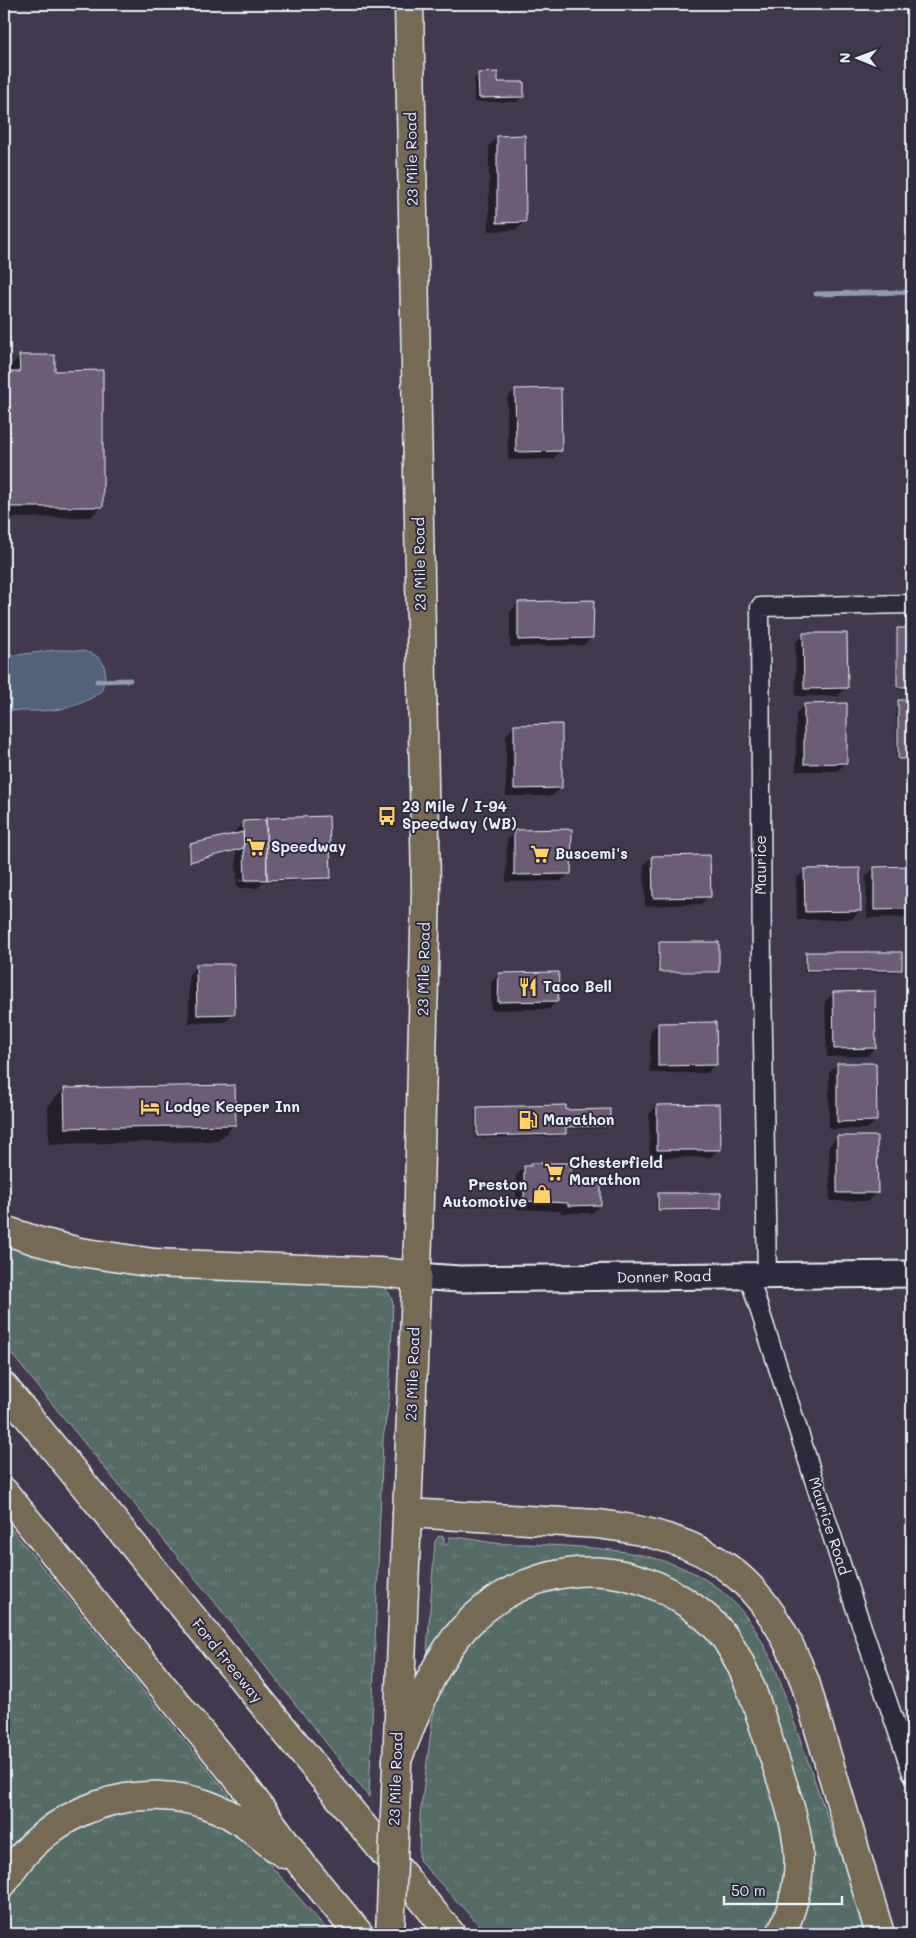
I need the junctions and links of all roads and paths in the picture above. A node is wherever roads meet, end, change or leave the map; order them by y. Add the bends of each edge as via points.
1 (409, 4) edge
2 (912, 604) edge
3 (4, 1230) edge
4 (912, 1274) edge
5 (417, 1276) junction
6 (758, 1276) junction
7 (4, 1387) edge
8 (4, 1492) edge
9 (407, 1513) junction
10 (907, 1735) edge
11 (397, 1760) junction
12 (912, 1773) edge
13 (306, 1870) junction
14 (4, 1882) edge
15 (359, 1934) edge
16 (390, 1934) edge
17 (451, 1934) edge
18 (781, 1934) edge
19 (880, 1934) edge

1 - 5 main road, 23 Mile Road via 426,888
2 - 6 street, Maurice via 760,607 762,971
3 - 5 main road via 80,1252 154,1263
4 - 6 street, Donner Road
5 - 6 street, Donner Road via 459,1280
5 - 9 main road, 23 Mile Road
6 - 10 street, Maurice Road via 851,1595
7 - 17 main road, Ford Freeway
8 - 13 main road via 244,1786
9 - 11 main road, 23 Mile Road
9 - 19 main road via 624,1527 680,1542 711,1557 747,1584 764,1603 794,1652
10 - 12 street, Maurice Road
11 - 16 main road, 23 Mile Road, bridge
11 - 18 main road via 447,1650 483,1609 524,1584 571,1572 598,1571 650,1582 672,1592 713,1624 729,1643 752,1690 794,1817 799,1844 795,1894
13 - 14 main road via 219,1809 175,1796 150,1795 103,1803 61,1822 25,1853
13 - 15 main road

